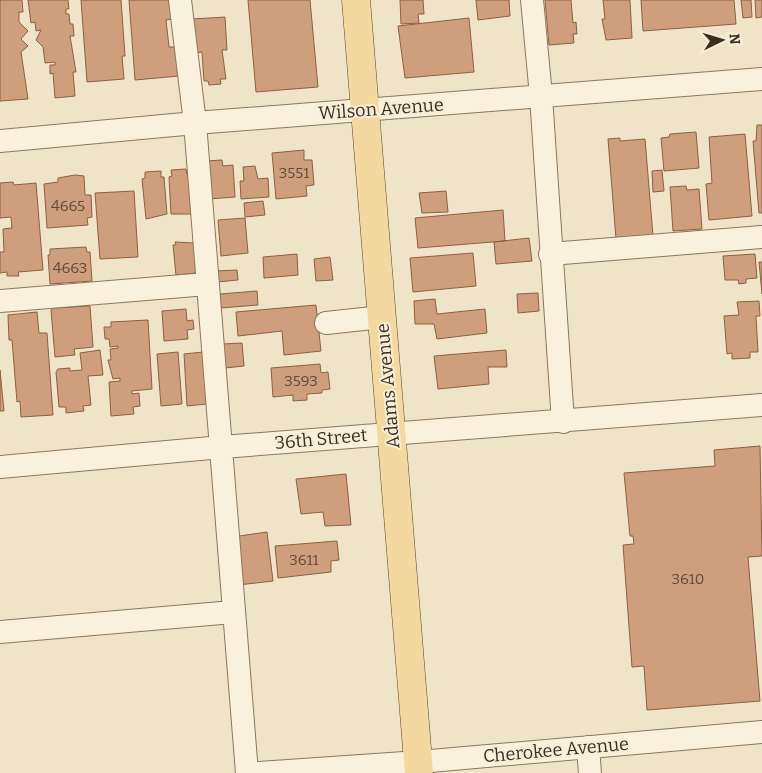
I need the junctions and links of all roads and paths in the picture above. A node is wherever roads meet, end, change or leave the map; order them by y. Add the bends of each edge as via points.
1 (180, 0) edge
2 (356, 0) edge
3 (532, 0) edge
4 (762, 79) edge
5 (541, 96) junction
6 (365, 111) junction
7 (195, 123) junction
8 (0, 141) edge
9 (762, 237) edge
10 (550, 254) junction
11 (207, 284) junction
12 (0, 301) edge
13 (382, 317) junction
14 (326, 323) dead end
15 (762, 405) edge
16 (563, 422) junction
17 (392, 433) junction
18 (222, 447) junction
19 (0, 467) edge
20 (233, 612) junction
21 (0, 632) edge
22 (762, 732) edge
23 (588, 747) junction
24 (419, 768) edge
25 (247, 773) edge
26 (260, 773) edge
27 (590, 773) edge

1 - 7 street
2 - 6 main road, Adams Avenue
3 - 5 street
4 - 5 street, Wilson Avenue
5 - 6 street, Wilson Avenue
5 - 10 street
6 - 7 street, Wilson Avenue
6 - 13 main road, Adams Avenue
7 - 8 street, Wilson Avenue
7 - 11 street
9 - 10 street
10 - 16 street
11 - 12 street
11 - 18 street
13 - 14 street
13 - 17 main road, Adams Avenue
15 - 16 street, 36th Street
16 - 17 street, 36th Street
17 - 18 street, 36th Street
17 - 24 main road, Adams Avenue
18 - 19 street, 36th Street
18 - 20 street
20 - 21 street
20 - 25 street
22 - 23 street, Cherokee Avenue
23 - 24 street, Cherokee Avenue
23 - 27 street
24 - 26 street, Cherokee Avenue

